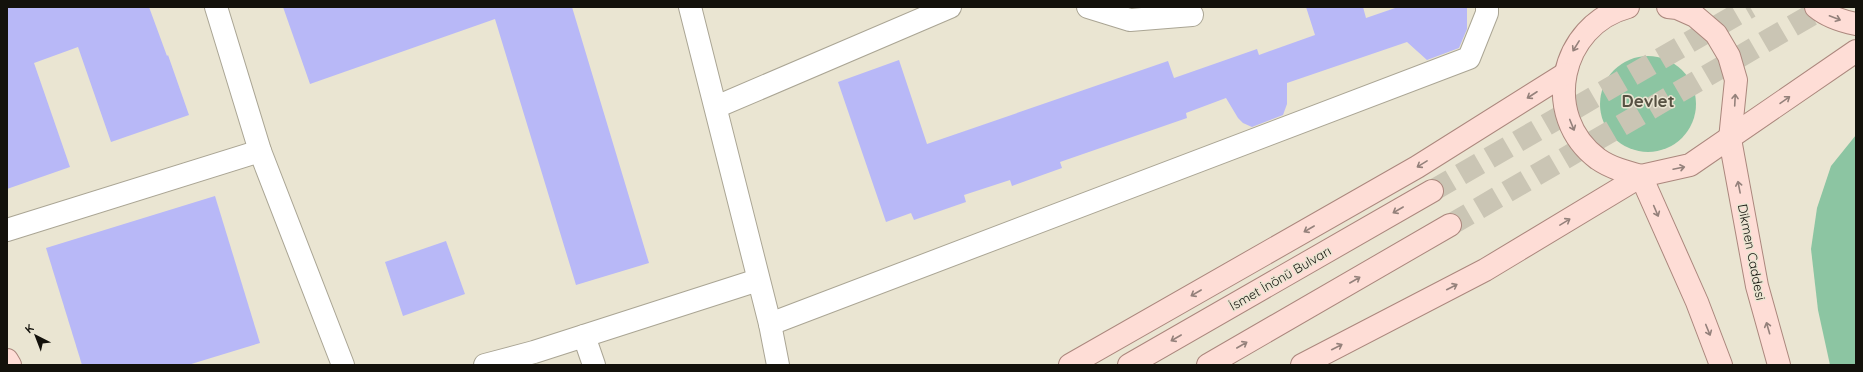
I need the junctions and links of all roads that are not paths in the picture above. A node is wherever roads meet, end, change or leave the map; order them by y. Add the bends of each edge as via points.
1 (216, 7) edge
2 (690, 7) edge
3 (950, 7) edge
4 (1088, 7) edge
5 (1487, 7) edge
6 (1628, 7) edge
7 (1675, 7) edge
8 (1816, 7) edge
9 (1192, 15) dead end
10 (1590, 16) edge
11 (1856, 24) edge
12 (1856, 51) edge
13 (1565, 74) junction
14 (716, 107) junction
15 (1730, 138) junction
16 (260, 151) junction
17 (1640, 176) junction
18 (1432, 191) tunnel mouth
19 (1450, 225) tunnel mouth
20 (7, 230) edge
21 (758, 280) junction
22 (770, 324) junction
23 (584, 336) junction
24 (7, 360) edge
25 (10, 365) edge
26 (343, 365) edge
27 (485, 365) edge
28 (594, 365) edge
29 (778, 365) edge
30 (1070, 365) edge
31 (1129, 365) edge
32 (1208, 365) edge
33 (1302, 365) edge
34 (1721, 365) edge
35 (1779, 365) edge

1 - 16 lane
2 - 14 lane
3 - 14 lane
4 - 9 lane via 1130,20
5 - 22 lane via 1469,58
6 - 10 main road
15 -> 7 main road, Dikmen Caddesi via 1736,80 1729,56 1716,34 1695,16
8 -> 11 main road via 1837,20
10 -> 13 main road via 1574,47
15 -> 12 main road
13 -> 17 main road via 1564,101 1572,128 1583,145 1598,159 1616,169
13 -> 30 main road via 1417,167
14 - 21 lane
17 -> 15 main road via 1690,166
35 -> 15 main road, Dikmen Caddesi via 1757,286
16 - 20 lane
16 - 26 lane
33 -> 17 main road via 1485,270
17 -> 34 main road via 1697,302
18 -> 31 main road, İsmet İnönü Bulvarı
32 -> 19 main road
21 - 22 lane
21 - 23 lane
22 - 29 lane
23 - 27 lane
23 - 28 lane
24 - 25 main road

